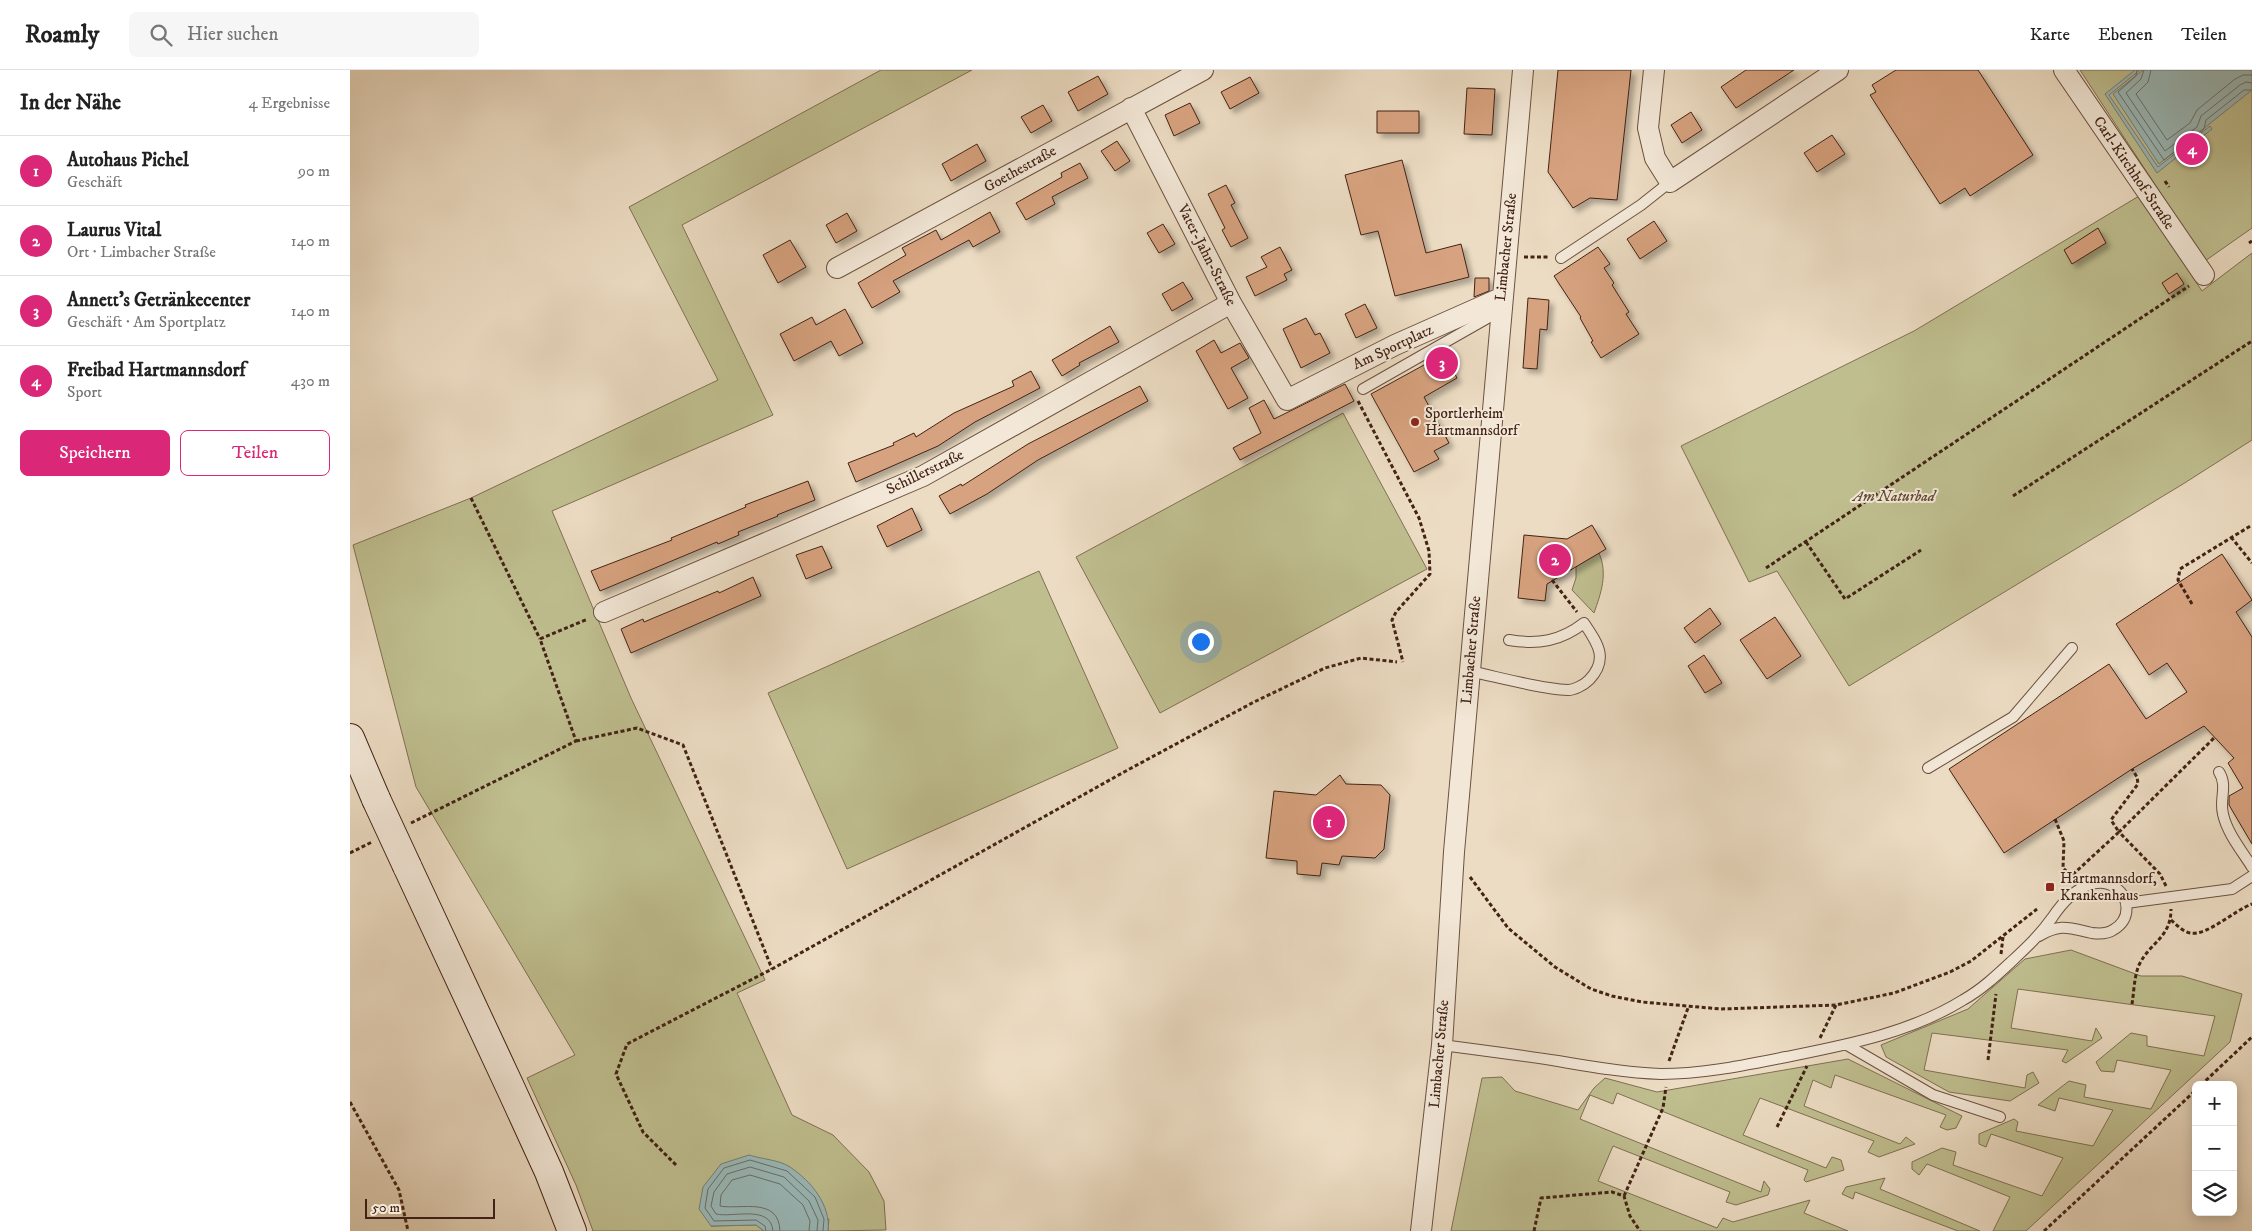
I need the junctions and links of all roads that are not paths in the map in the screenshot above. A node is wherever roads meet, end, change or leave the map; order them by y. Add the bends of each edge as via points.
1 (1203, 70) edge
2 (1523, 70) edge
3 (1654, 70) edge
4 (1838, 70) edge
5 (2064, 70) edge
6 (1132, 108) junction
7 (1670, 182) junction
8 (1561, 258) road end
9 (837, 268) dead end
10 (2204, 276) road end
11 (1231, 303) junction
12 (1501, 304) junction
13 (1363, 389) road end
14 (1287, 400) joint
15 (604, 612) road end
16 (1509, 640) dead end
17 (2072, 648) dead end
18 (1469, 671) junction
19 (350, 738) edge
20 (1928, 768) dead end
21 (2219, 772) dead end
22 (2252, 867) edge
23 (2252, 876) edge
24 (2126, 902) junction
25 (2039, 936) junction
26 (1442, 1045) junction
27 (1847, 1045) junction
28 (2000, 1117) dead end
29 (572, 1231) edge
30 (1421, 1231) edge

1 - 6 street, Goethestraße
2 - 12 street, Limbacher Straße
3 - 7 street via 1648,128 1655,158
4 - 7 street
5 - 10 street, Carl-Kirchhof-Straße
6 - 9 street, Goethestraße
6 - 11 street, Vater-Jahn-Straße
7 - 8 lane via 1642,205
11 - 14 street, Vater-Jahn-Straße
11 - 15 street, Schillerstraße via 923,476
12 - 13 lane
12 - 14 street, Am Sportplatz via 1395,345
12 - 18 street, Limbacher Straße
16 - 18 lane via 1528,643 1551,641 1584,623 1598,643 1601,657 1596,673 1586,683 1570,690
17 - 20 lane via 2012,717
18 - 26 street, Limbacher Straße
19 - 29 main road, bridge via 519,1105
21 - 22 lane via 2224,782 2222,804 2225,823
23 - 24 lane via 2232,889
24 - 25 lane via 2124,920 2110,932 2060,927
24 - 25 lane via 2110,883 2091,883 2063,904
25 - 27 lane via 1979,990 1946,1010
26 - 27 lane via 1608,1069 1665,1073 1734,1068
26 - 30 street, Limbacher Straße
27 - 28 lane via 1934,1096

